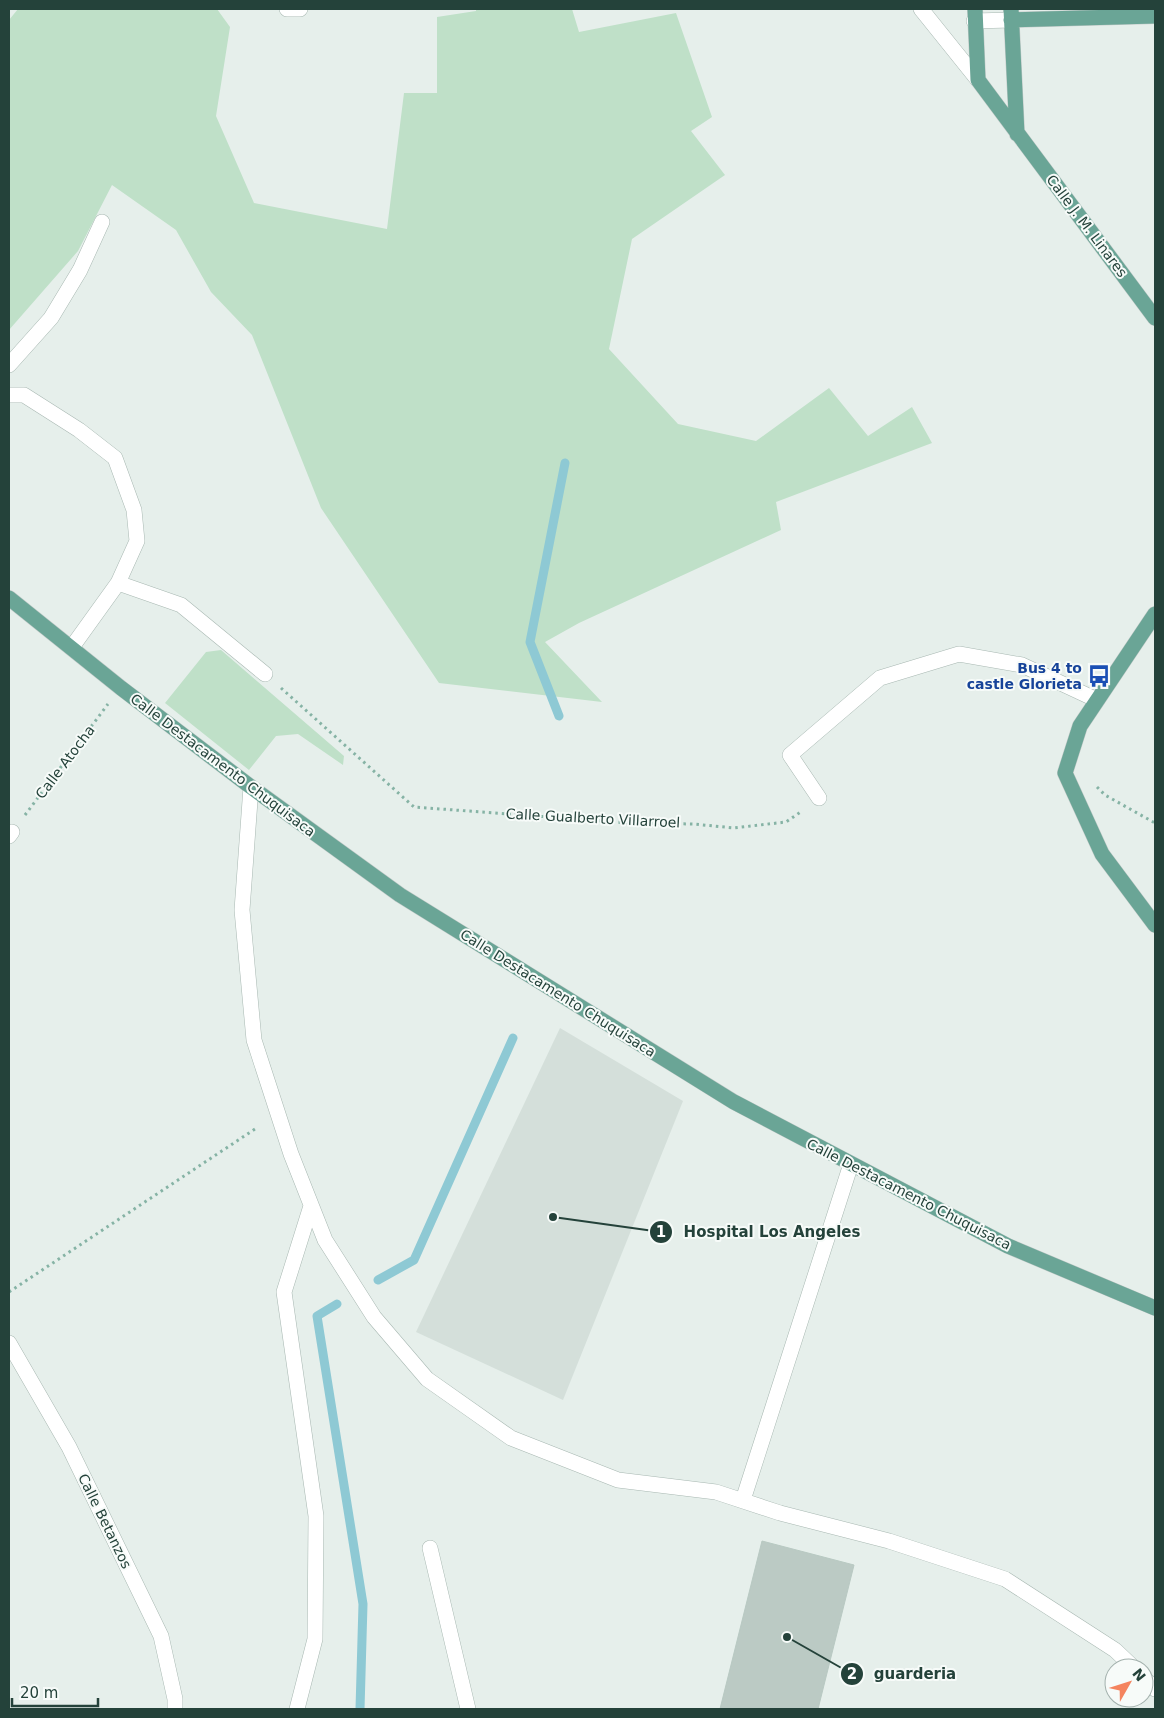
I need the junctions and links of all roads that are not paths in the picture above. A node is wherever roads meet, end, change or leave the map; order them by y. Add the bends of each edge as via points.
1 (287, 9) edge
2 (300, 9) edge
3 (921, 9) edge
4 (1011, 14) edge
5 (974, 15) edge
6 (1155, 16) edge
7 (978, 80) junction
8 (1018, 134) junction
9 (102, 222) dead end
10 (1155, 318) edge
11 (9, 365) edge
12 (9, 396) edge
13 (118, 583) junction
14 (9, 598) edge
15 (1155, 614) edge
16 (72, 648) junction
17 (265, 674) road end
18 (1097, 700) junction
19 (250, 787) junction
20 (820, 798) road end
21 (1155, 925) edge
22 (850, 1164) junction
23 (311, 1206) junction
24 (1155, 1308) edge
25 (9, 1343) edge
26 (743, 1500) junction
27 (430, 1548) dead end
28 (1123, 1658) edge
29 (175, 1709) edge
30 (297, 1709) edge
31 (468, 1709) edge

1 - 2 street
3 - 7 street
4 - 5 street
4 - 6 main road
4 - 8 main road
5 - 7 main road
7 - 8 main road, Calle J. M. Linares
8 - 10 main road, Calle J. M. Linares
9 - 11 street via 80,270 51,318
12 - 13 street via 24,395 79,430 115,458 134,510 137,541
13 - 16 street
13 - 17 street via 181,605
14 - 16 main road, Calle Destacamento Chuquisaca
15 - 18 main road
16 - 19 main road, Calle Destacamento Chuquisaca
18 - 20 street via 1022,665 958,654 880,678 790,755
18 - 21 main road via 1080,726 1065,773 1102,854
19 - 22 main road, Calle Destacamento Chuquisaca via 400,895 734,1102
19 - 23 street via 242,910 254,1040
22 - 24 main road, Calle Destacamento Chuquisaca via 1008,1246
22 - 26 street
23 - 26 street via 325,1240 380,1324 427,1378 511,1438 618,1480 716,1492
23 - 30 street via 284,1292 316,1516 315,1639
25 - 29 street, Calle Betanzos via 69,1447 161,1636
26 - 28 street via 780,1513 889,1541 1005,1579
27 - 31 street

